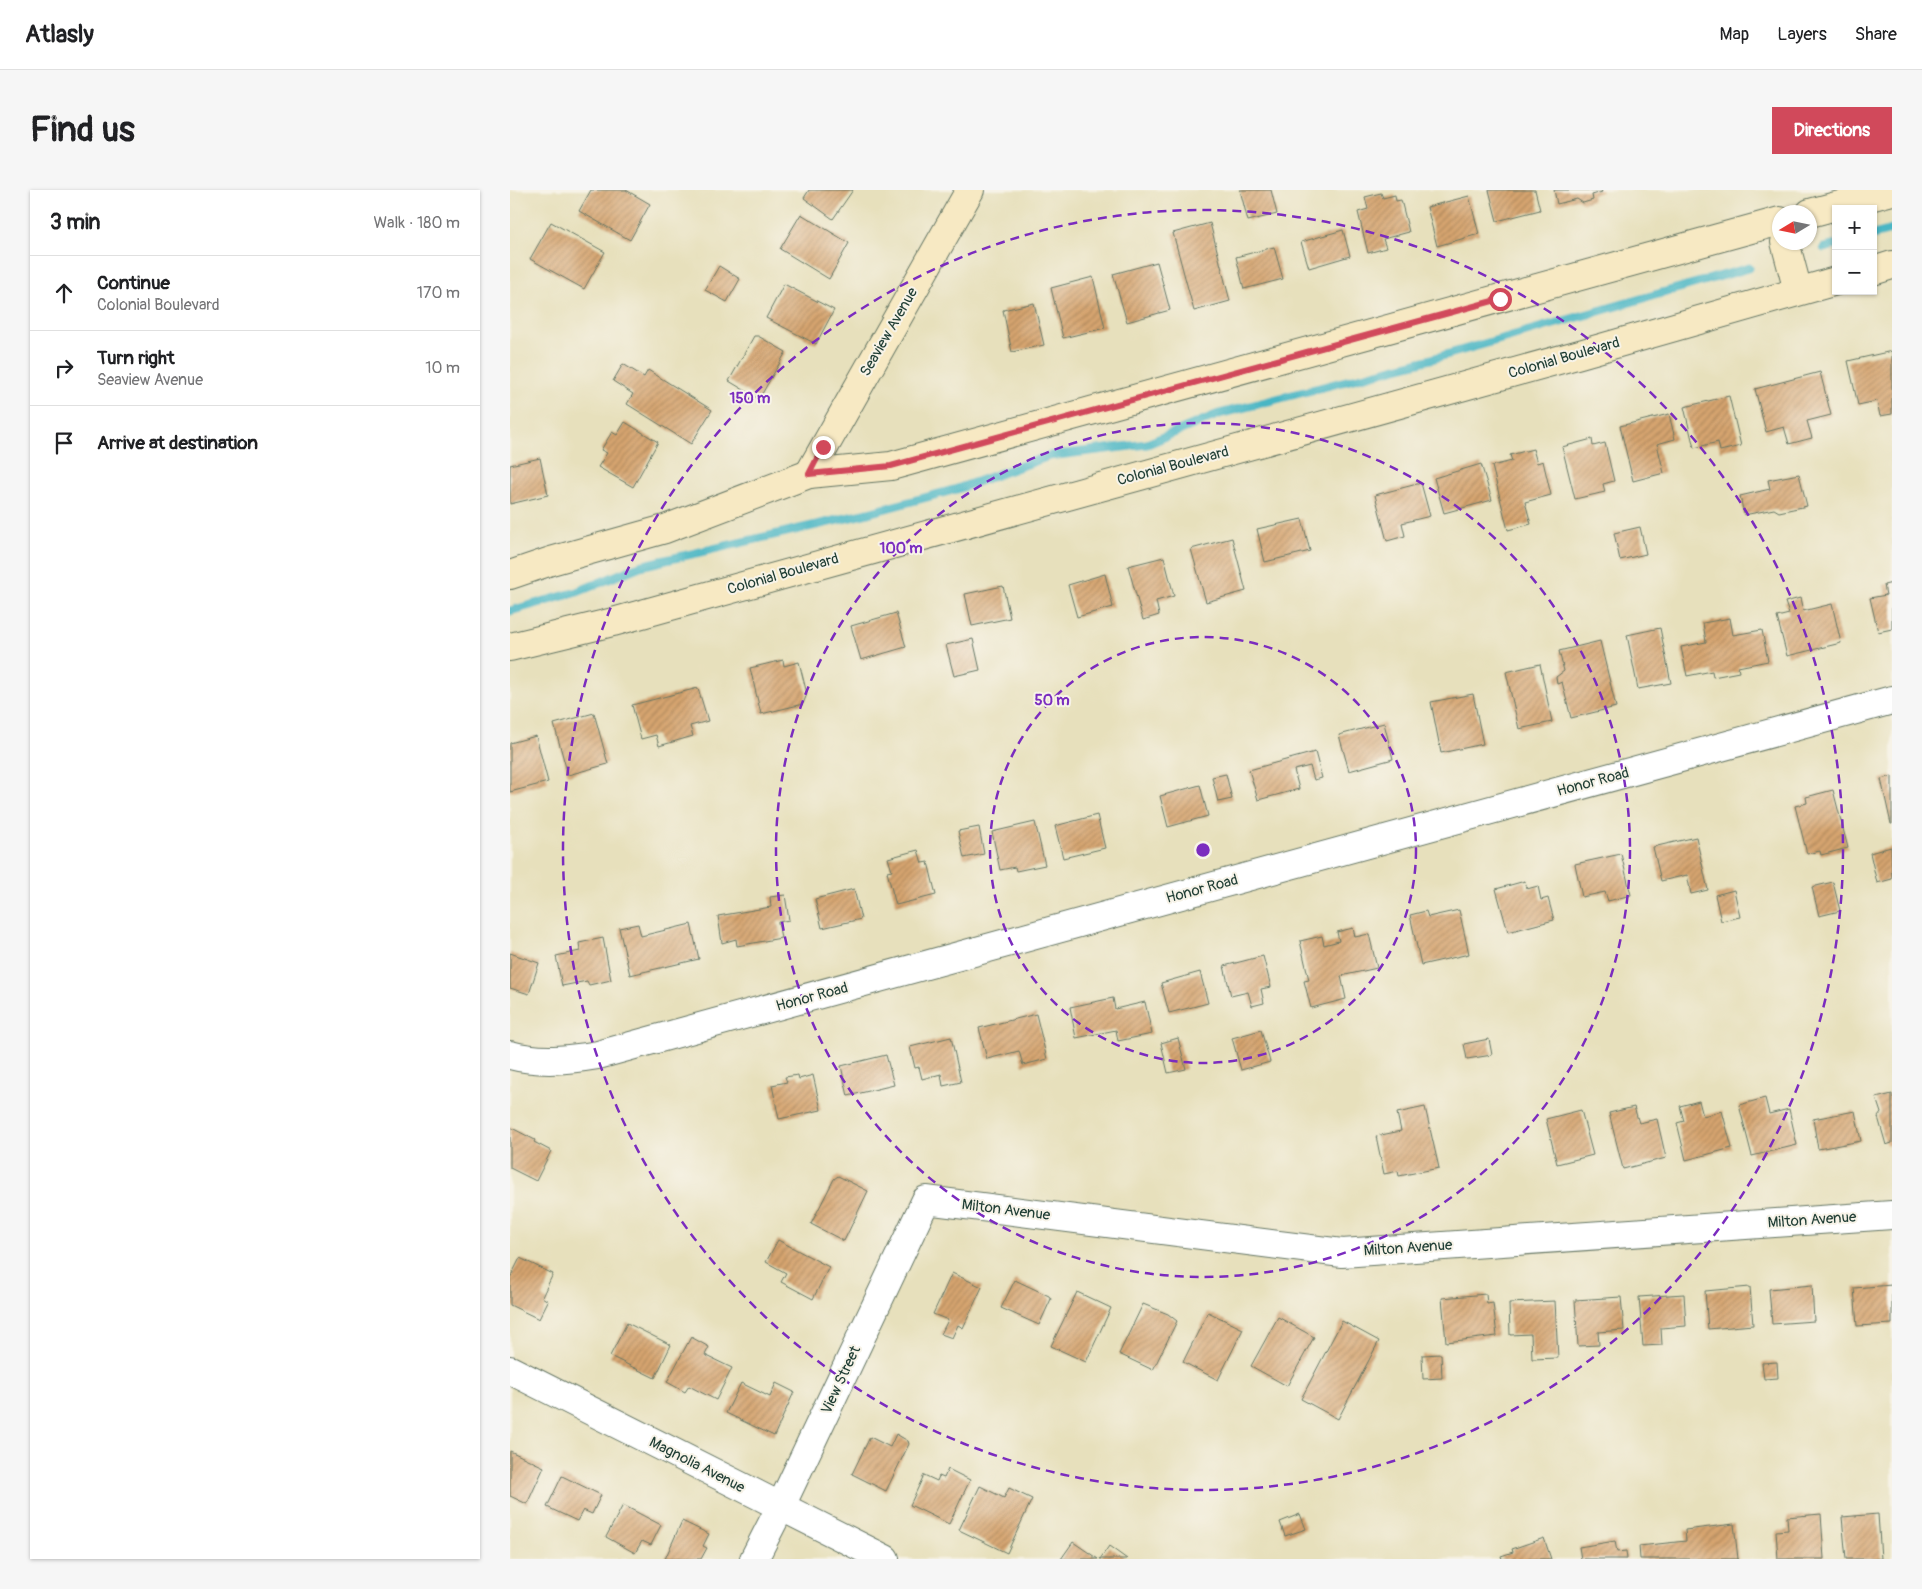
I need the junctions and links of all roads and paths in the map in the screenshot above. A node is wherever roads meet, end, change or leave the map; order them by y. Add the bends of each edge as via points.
1 (970, 190) edge
2 (1892, 191) edge
3 (1817, 211) edge
4 (1772, 224) edge
5 (1788, 250) edge
6 (1892, 266) edge
7 (1877, 269) edge
8 (1832, 282) edge
9 (1798, 291) junction
10 (809, 474) junction
11 (510, 575) edge
12 (510, 647) edge
13 (1892, 700) edge
14 (510, 1055) edge
15 (926, 1200) joint
16 (1892, 1215) edge
17 (510, 1370) edge
18 (780, 1508) junction
19 (754, 1559) edge
20 (885, 1559) edge

1 - 10 street, Seaview Avenue
2 - 3 street
4 - 10 street via 891,466
5 - 9 street
6 - 7 street
8 - 9 street, Colonial Boulevard
9 - 12 street, Colonial Boulevard via 613,622
10 - 11 street via 665,528
13 - 14 street, Honor Road via 598,1055 565,1060
15 - 16 street, Milton Avenue via 1342,1253
15 - 18 street, View Street
17 - 18 street, Magnolia Avenue
18 - 19 street, View Street
18 - 20 street, Magnolia Avenue

